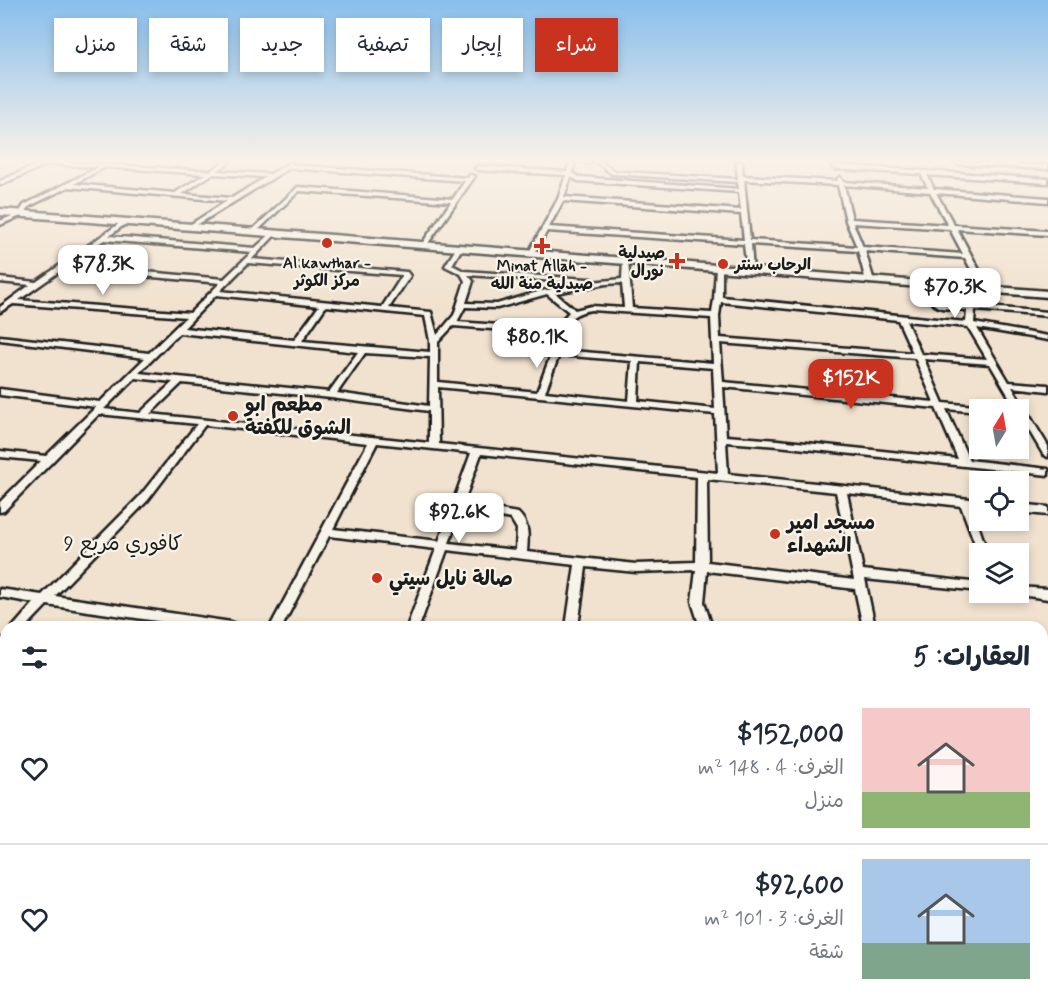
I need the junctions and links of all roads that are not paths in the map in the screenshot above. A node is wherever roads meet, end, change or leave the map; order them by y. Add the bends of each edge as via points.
1 (24, 209) edge
2 (219, 209) edge
3 (277, 209) edge
4 (449, 209) edge
5 (555, 209) edge
6 (701, 209) edge
7 (745, 209) edge
8 (846, 209) edge
9 (941, 209) edge
10 (0, 212) edge
11 (745, 212) junction
12 (21, 214) junction
13 (849, 221) junction
14 (125, 222) junction
15 (0, 223) edge
16 (190, 227) junction
17 (951, 227) junction
18 (544, 229) junction
19 (253, 232) junction
20 (274, 233) junction
21 (1048, 233) edge
22 (103, 238) junction
23 (747, 243) junction
24 (424, 245) junction
25 (459, 248) junction
26 (257, 250) junction
27 (861, 250) junction
28 (531, 254) junction
29 (967, 256) junction
30 (246, 261) junction
31 (626, 261) junction
32 (62, 267) junction
33 (719, 268) junction
34 (750, 271) junction
35 (463, 273) junction
36 (0, 280) edge
37 (226, 281) junction
38 (625, 281) junction
39 (870, 281) junction
40 (606, 282) junction
41 (38, 284) junction
42 (926, 285) junction
43 (986, 290) junction
44 (549, 292) junction
45 (215, 293) junction
46 (1048, 294) edge
47 (718, 298) junction
48 (11, 302) junction
49 (324, 304) junction
50 (463, 305) junction
51 (972, 308) junction
52 (385, 309) junction
53 (628, 309) junction
54 (0, 310) edge
55 (573, 312) junction
56 (1048, 314) edge
57 (192, 315) junction
58 (715, 316) junction
59 (901, 317) junction
60 (452, 324) junction
61 (971, 325) junction
62 (178, 330) junction
63 (558, 333) junction
64 (0, 338) edge
65 (1048, 338) edge
66 (717, 340) junction
67 (434, 341) junction
68 (297, 342) junction
69 (363, 350) junction
70 (556, 351) junction
71 (433, 355) junction
72 (152, 356) junction
73 (918, 356) junction
74 (636, 358) junction
75 (993, 363) junction
76 (718, 366) junction
77 (133, 375) junction
78 (180, 380) junction
79 (432, 384) junction
80 (718, 384) junction
81 (1007, 384) junction
82 (1048, 388) edge
83 (0, 392) edge
84 (331, 395) junction
85 (540, 395) junction
86 (1014, 399) edge
87 (633, 404) junction
88 (939, 405) junction
89 (100, 408) junction
90 (969, 408) edge
91 (433, 409) junction
92 (718, 412) junction
93 (143, 416) junction
94 (203, 422) junction
95 (1029, 425) edge
96 (1036, 436) junction
97 (1048, 438) edge
98 (721, 439) junction
99 (374, 440) junction
100 (434, 446) junction
101 (477, 451) junction
102 (0, 454) edge
103 (1048, 454) edge
104 (49, 459) junction
105 (965, 463) junction
106 (1048, 472) edge
107 (702, 474) junction
108 (723, 477) junction
109 (841, 489) junction
110 (965, 502) junction
111 (969, 503) edge
112 (457, 506) junction
113 (0, 508) edge
114 (1029, 509) edge
115 (1048, 511) edge
116 (326, 532) junction
117 (980, 543) edge
118 (442, 546) junction
119 (521, 555) junction
120 (581, 562) junction
121 (702, 566) junction
122 (859, 579) junction
123 (969, 586) edge
124 (1029, 592) edge
125 (0, 593) edge
126 (1048, 594) edge
127 (44, 599) junction
128 (24, 621) edge
129 (191, 621) edge
130 (279, 621) edge
131 (415, 621) edge
132 (573, 621) edge
133 (703, 621) edge
134 (868, 621) edge

1 - 12 street
2 - 16 street
3 - 19 street
4 - 24 street
5 - 18 street
6 - 11 street
7 - 11 street
8 - 13 street
9 - 17 street
10 - 12 street
11 - 23 street
12 - 14 street
12 - 15 street
13 - 17 street
13 - 27 street
14 - 16 street
14 - 22 street
16 - 19 street
17 - 21 street
17 - 29 street
18 - 23 street
18 - 28 street
19 - 20 street
20 - 24 street
20 - 26 street
22 - 26 street
22 - 32 street
23 - 27 street
23 - 34 street
24 - 25 street
25 - 28 street
25 - 35 street via 448,266
26 - 30 street
27 - 29 street
27 - 39 street
28 - 31 street
29 - 43 street
30 - 37 street
30 - 52 street via 405,273
31 - 33 street
31 - 38 street
32 - 37 street
32 - 41 street
33 - 34 street
33 - 47 street
34 - 39 street
35 - 40 street
35 - 50 street via 469,281
36 - 41 street
37 - 45 street
38 - 40 street
38 - 53 street
39 - 42 street
40 - 44 street
41 - 48 street
42 - 43 street
42 - 51 street via 935,303
43 - 46 street
43 - 51 street
44 - 50 street via 496,306
44 - 55 street
45 - 49 street
45 - 57 street
47 - 58 street
47 - 59 street
48 - 54 street
48 - 57 street
49 - 52 street
49 - 68 street
50 - 60 street
51 - 56 street
51 - 61 street via 968,318
52 - 67 street via 428,314
53 - 55 street via 591,308
53 - 58 street
55 - 63 street via 562,322
57 - 62 street
58 - 66 street
59 - 61 street
59 - 73 street
60 - 63 street
60 - 67 street
61 - 65 street
61 - 75 street
62 - 68 street
62 - 72 street
63 - 70 street
64 - 72 street
66 - 73 street
66 - 76 street
67 - 71 street
68 - 69 street
69 - 71 street
69 - 84 street
70 - 74 street
70 - 85 street
71 - 79 street
72 - 77 street
73 - 75 street
73 - 88 street
74 - 76 street
74 - 87 street
75 - 81 street
76 - 80 street
77 - 78 street
77 - 89 street
78 - 84 street
78 - 93 street
79 - 85 street
79 - 91 street
80 - 88 street
80 - 92 street
81 - 82 street
81 - 86 street
83 - 89 street
84 - 91 street
85 - 87 street
87 - 92 street
88 - 90 street
88 - 105 street
89 - 93 street
89 - 104 street
91 - 100 street
92 - 98 street
93 - 94 street
94 - 99 street
94 - 127 street via 142,500
95 - 96 street
96 - 97 street
96 - 103 street
98 - 105 street
98 - 108 street
99 - 100 street
99 - 116 street
100 - 101 street
101 - 107 street
101 - 112 street
102 - 104 street
104 - 113 street
105 - 106 street
107 - 108 street
107 - 121 street
108 - 109 street
109 - 110 street
109 - 122 street
110 - 111 street
110 - 117 street
112 - 118 street
112 - 119 street via 520,520
114 - 115 street
116 - 118 street
116 - 130 street
118 - 119 street
118 - 131 street
119 - 120 street
120 - 121 street via 636,568
120 - 132 street
121 - 122 street
121 - 133 street via 696,596
122 - 123 street
122 - 134 street
124 - 126 street
125 - 127 street
127 - 128 street
127 - 129 street

